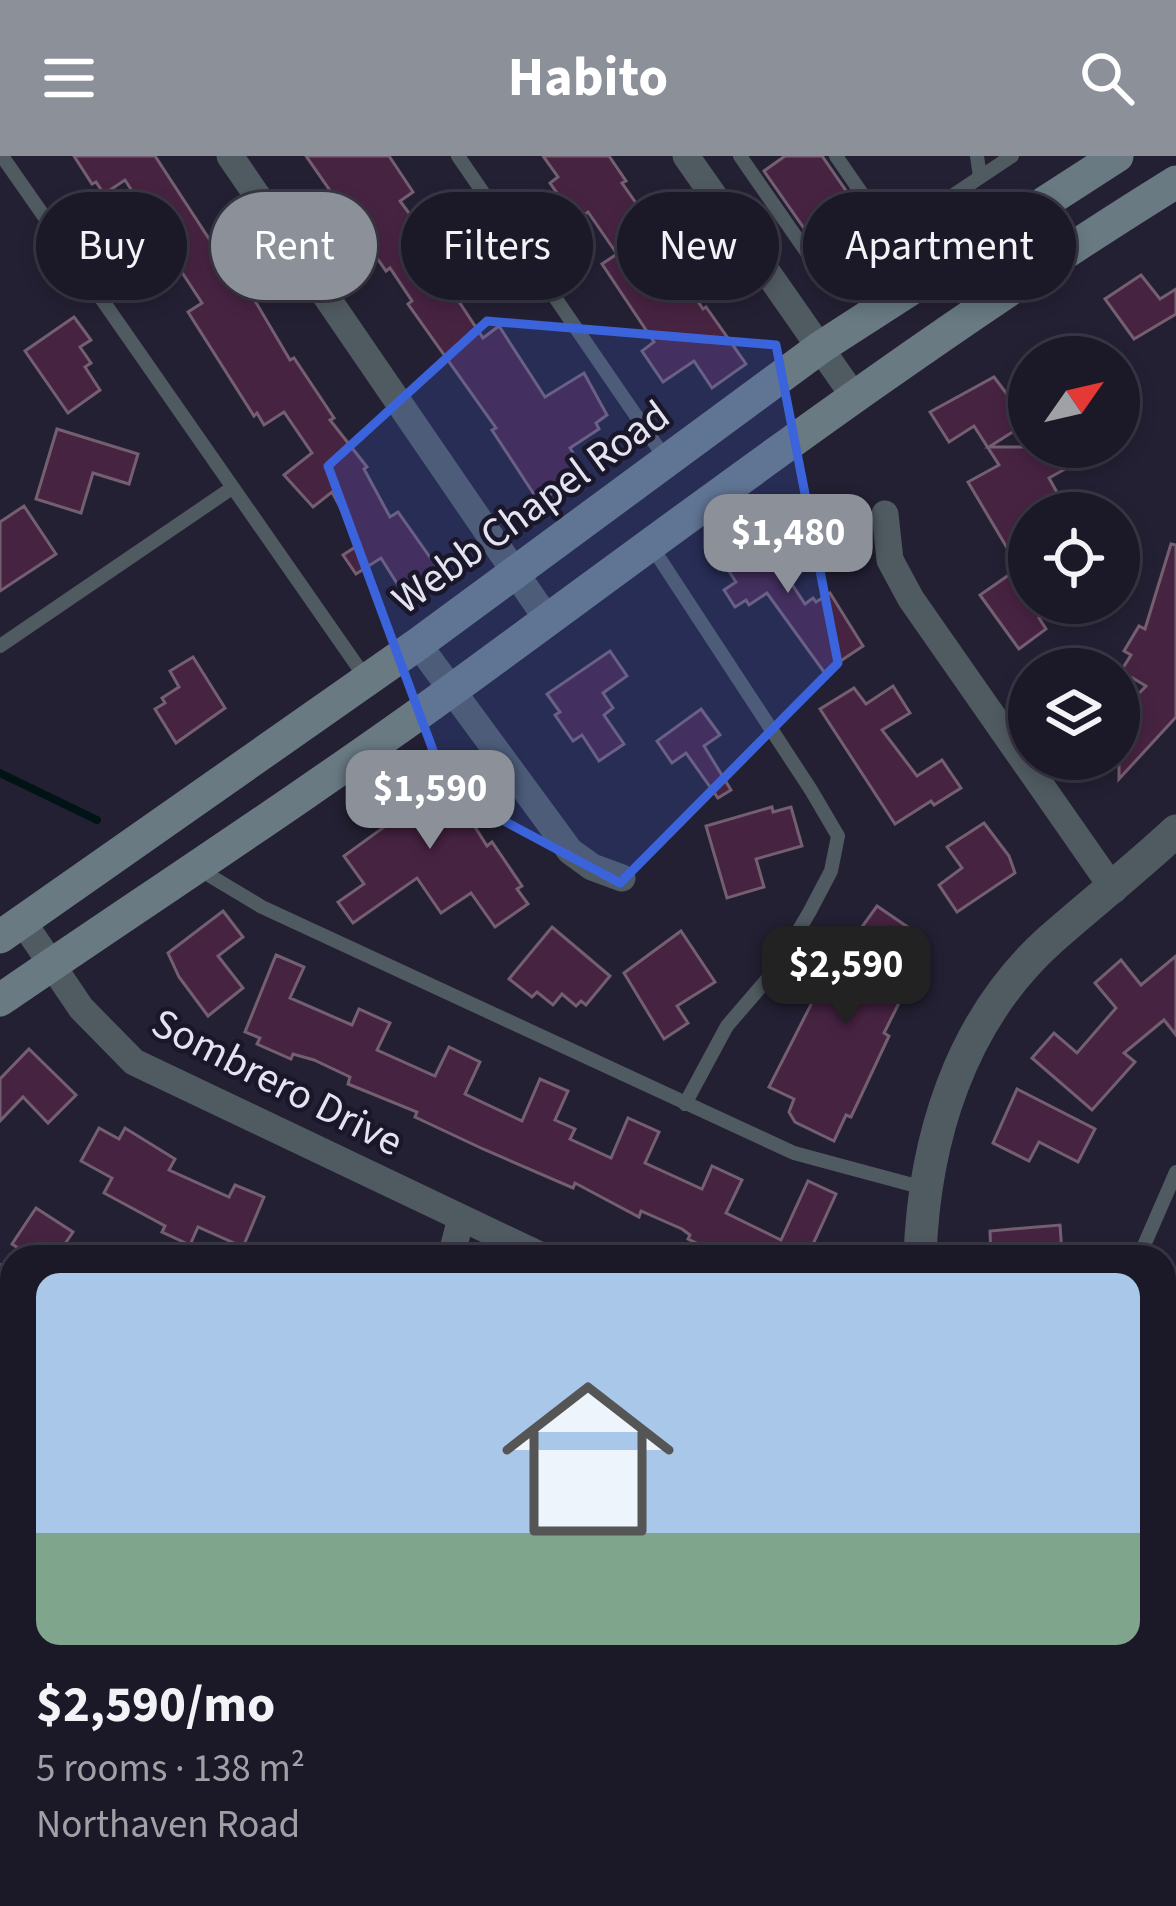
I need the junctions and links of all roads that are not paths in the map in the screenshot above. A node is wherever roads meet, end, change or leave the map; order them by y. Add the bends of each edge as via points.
1 (2, 156) edge
2 (230, 156) edge
3 (458, 156) edge
4 (686, 156) edge
5 (740, 156) edge
6 (836, 156) edge
7 (977, 156) edge
8 (1012, 156) edge
9 (1117, 156) edge
10 (980, 177) junction
11 (1176, 182) edge
12 (960, 190) joint
13 (861, 192) edge
14 (957, 192) edge
15 (1062, 192) edge
16 (803, 247) edge
17 (894, 300) edge
18 (821, 347) junction
19 (853, 395) junction
20 (668, 462) junction
21 (232, 488) junction
22 (885, 514) dead end
23 (651, 544) junction
24 (515, 572) junction
25 (547, 619) junction
26 (418, 644) junction
27 (0, 646) edge
28 (368, 680) junction
29 (451, 690) junction
30 (1176, 831) edge
31 (197, 868) junction
32 (622, 878) dead end
33 (1114, 890) junction
34 (11, 930) edge
35 (51, 965) junction
36 (0, 1000) edge
37 (685, 1104) junction
38 (1176, 1172) edge
39 (924, 1188) junction
40 (461, 1218) junction
41 (454, 1245) edge
42 (518, 1245) edge
43 (921, 1245) edge
44 (1144, 1245) edge

1 - 21 lane
2 - 24 street
3 - 20 lane
4 - 18 street
5 - 16 lane
6 - 13 lane
7 - 10 lane
8 - 10 lane
9 - 15 main road, Webb Chapel Road
10 - 12 lane
11 - 19 main road
12 - 14 lane
17 - 18 main road, Webb Chapel Road
18 - 19 street
18 - 20 main road, Webb Chapel Road
19 - 23 main road
20 - 24 main road, Webb Chapel Road
21 - 27 lane
21 - 28 lane
22 - 33 street via 890,560 911,599
23 - 25 main road
23 - 37 lane via 838,836 810,911 776,969 727,1026
24 - 25 street
24 - 26 main road, Webb Chapel Road
25 - 29 main road
26 - 28 main road, Webb Chapel Road
26 - 29 street
28 - 34 main road, Webb Chapel Road
29 - 31 main road
29 - 32 street via 571,851
30 - 33 street
31 - 35 main road
31 - 37 lane via 262,907
33 - 39 street via 1048,942 998,997 943,1108
34 - 35 street, Sombrero Drive
35 - 36 main road
35 - 40 street, Sombrero Drive via 134,1062
37 - 39 lane via 794,1153
38 - 44 lane
39 - 43 street
40 - 41 street
40 - 42 street, Sombrero Drive

